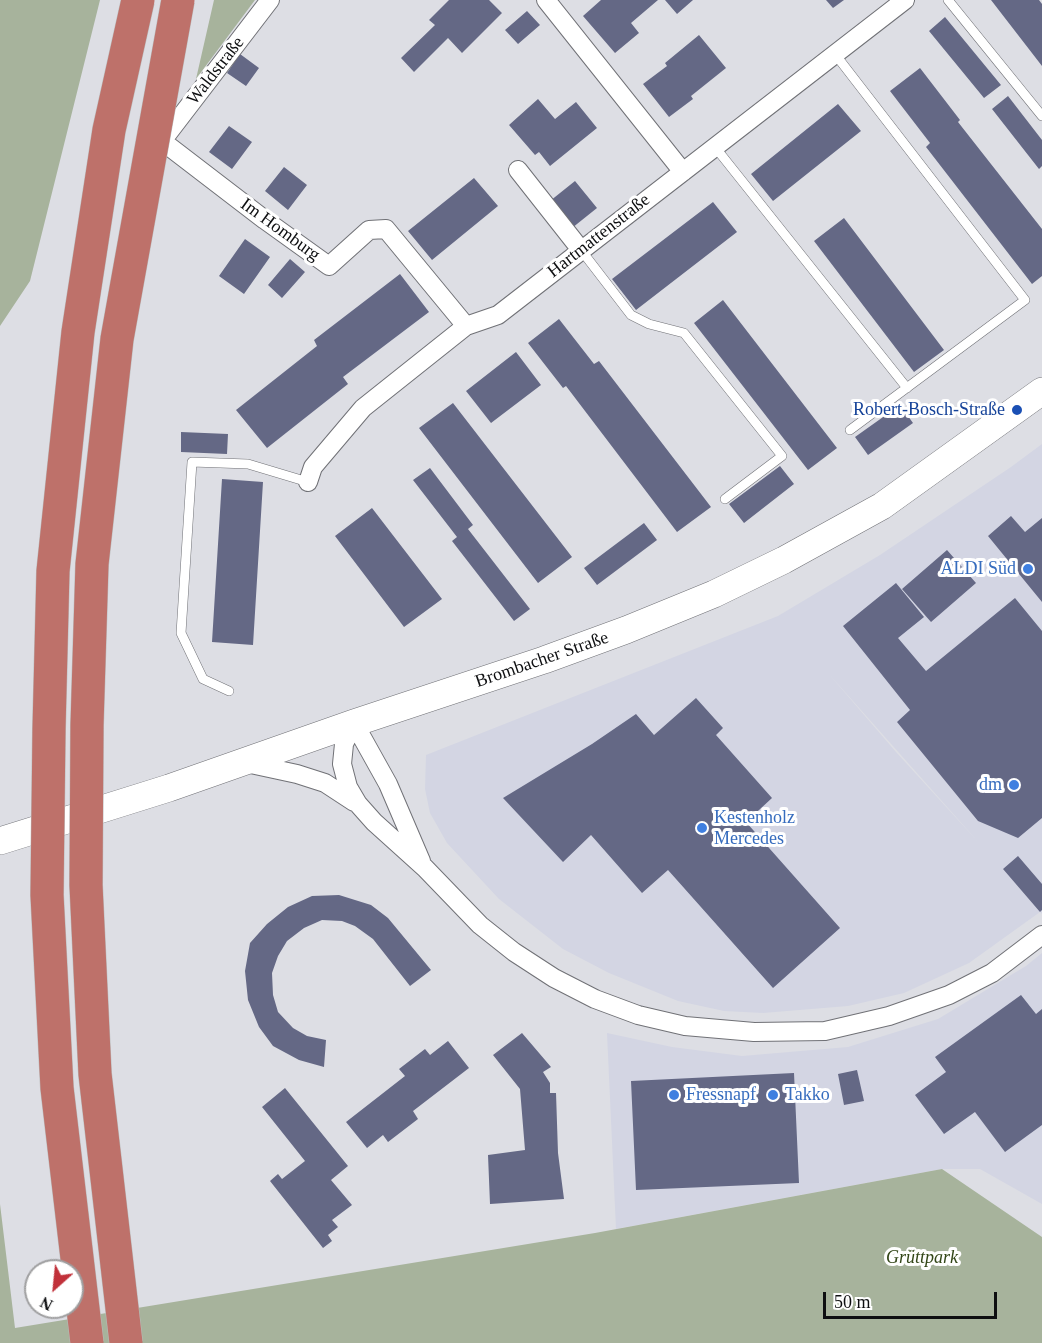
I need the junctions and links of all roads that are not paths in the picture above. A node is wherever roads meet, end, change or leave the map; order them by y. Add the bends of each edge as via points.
1 (138, 0) edge
2 (178, 0) edge
3 (270, 0) edge
4 (546, 0) edge
5 (905, 0) edge
6 (948, 0) edge
7 (835, 54) junction
8 (1042, 116) edge
9 (162, 141) joint
10 (715, 147) junction
11 (518, 170) dead end
12 (682, 172) junction
13 (581, 250) junction
14 (466, 326) junction
15 (907, 388) junction
16 (1042, 391) edge
17 (850, 430) dead end
18 (308, 482) joint
19 (725, 499) dead end
20 (230, 691) dead end
21 (354, 723) junction
22 (244, 763) junction
23 (358, 804) junction
24 (0, 841) edge
25 (425, 868) junction
26 (1042, 935) edge
27 (87, 1343) edge
28 (126, 1343) edge

1 - 27 highway, bridge via 109,130 80,321 53,571 47,896 57,1088
2 - 28 highway, bridge via 117,339 92,564 86,885 95,1074
3 - 9 street, Waldstraße
4 - 12 street
5 - 7 street, Hartmattenstraße
6 - 8 lane
7 - 10 street, Hartmattenstraße
7 - 15 lane via 1025,300
9 - 14 street, Im Homburg via 329,266 369,230 386,230
10 - 12 street, Hartmattenstraße
10 - 15 lane
11 - 13 street
12 - 13 street, Hartmattenstraße
13 - 14 street, Hartmattenstraße via 498,315
13 - 19 lane via 631,315 648,324 684,333 782,456
14 - 18 street, Hartmattenstraße via 363,408 313,467
15 - 17 lane
16 - 21 main road, Brombacher Straße via 882,506 724,589 575,649
18 - 20 lane via 248,464 192,462 181,633 203,679
21 - 22 main road, Brombacher Straße
21 - 23 street via 344,744 342,764
21 - 25 street via 388,784
22 - 23 street via 325,783
22 - 24 main road, Brombacher Straße
23 - 25 street
25 - 26 street via 480,925 554,978 638,1015 684,1026 754,1032 825,1031 889,1016 949,995 992,973

